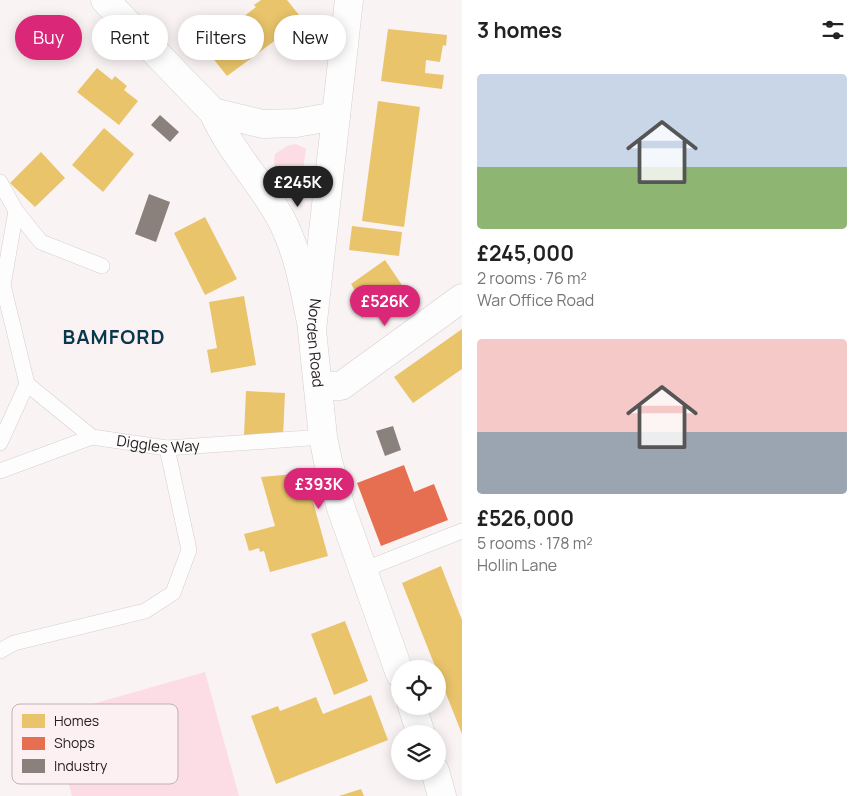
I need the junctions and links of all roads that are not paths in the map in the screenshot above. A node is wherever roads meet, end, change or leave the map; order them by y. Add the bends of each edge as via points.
1 (105, 0) edge
2 (349, 0) edge
3 (213, 112) junction
4 (336, 116) junction
5 (0, 182) edge
6 (16, 211) junction
7 (102, 266) dead end
8 (462, 298) edge
9 (312, 330) junction
10 (26, 384) junction
11 (318, 386) junction
12 (92, 437) junction
13 (323, 437) junction
14 (0, 443) edge
15 (167, 448) junction
16 (0, 470) edge
17 (462, 531) edge
18 (363, 570) junction
19 (0, 651) edge
20 (395, 660) edge
21 (438, 780) edge
22 (442, 796) edge

1 - 3 street
2 - 4 street, Norden Road
3 - 4 street via 264,124 296,123
3 - 9 street via 221,130 281,220 300,268
4 - 9 street, Norden Road
5 - 6 lane
6 - 7 lane via 40,242
6 - 10 lane via 3,285
8 - 11 street via 341,386
9 - 11 street, Norden Road
10 - 12 lane
10 - 14 lane
11 - 13 street, Norden Road
12 - 15 lane, Diggles Way
12 - 16 lane, Diggles Way
13 - 15 lane, Diggles Way
13 - 18 street, Norden Road via 341,508
15 - 19 lane via 189,550 173,593 145,611 14,643
17 - 18 lane
18 - 20 street, Norden Road
21 - 22 street

